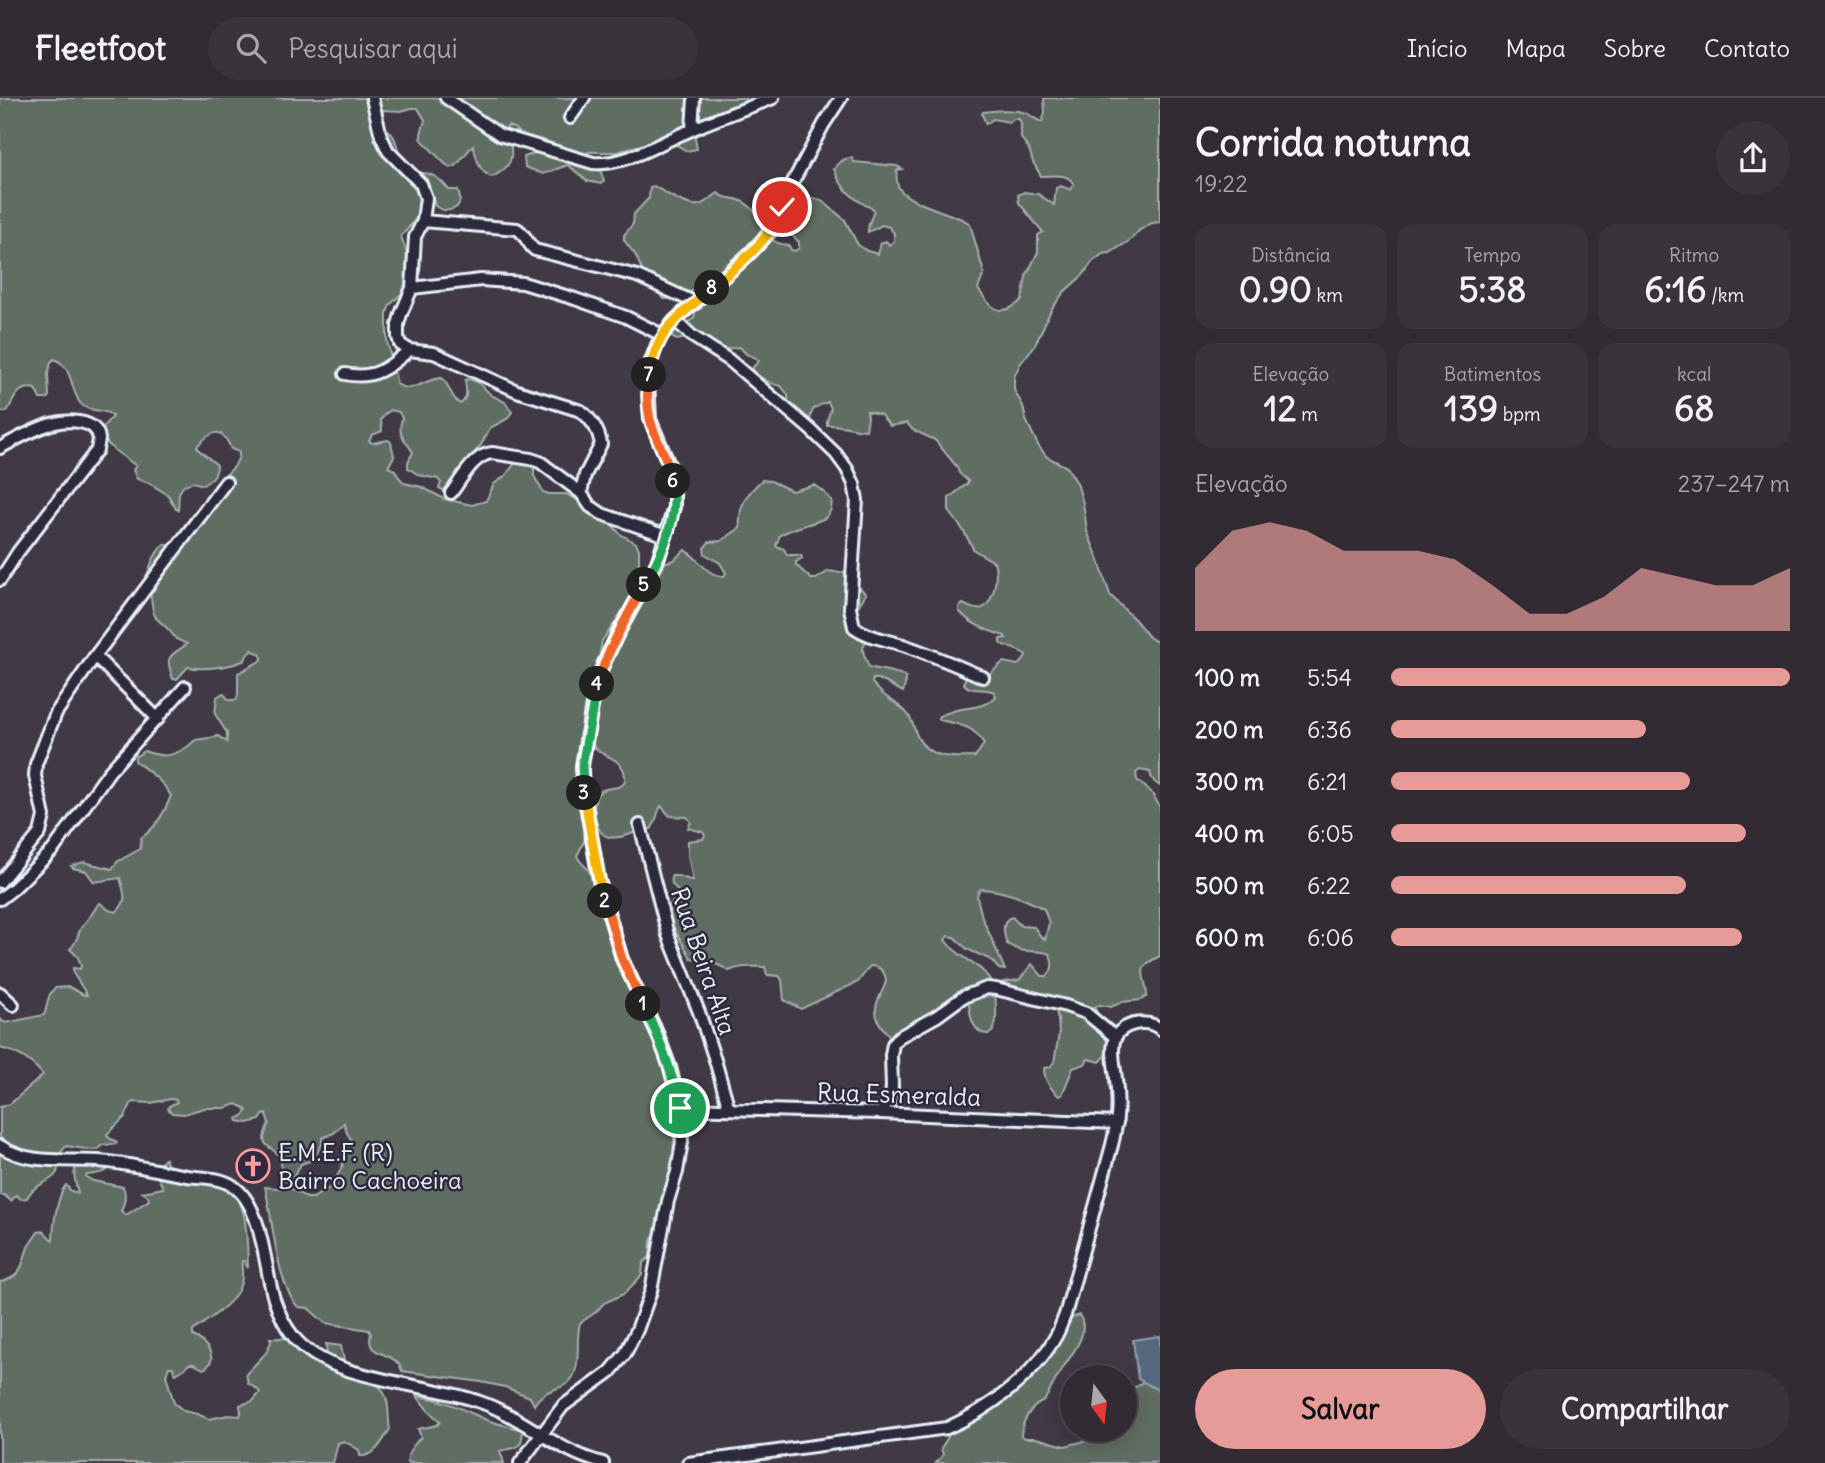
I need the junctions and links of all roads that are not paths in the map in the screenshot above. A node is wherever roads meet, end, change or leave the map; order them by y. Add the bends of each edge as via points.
1 (372, 98) edge
2 (446, 98) edge
3 (584, 98) edge
4 (694, 98) edge
5 (773, 98) edge
6 (841, 98) edge
7 (570, 118) dead end
8 (692, 129) junction
9 (423, 221) junction
10 (412, 288) junction
11 (696, 303) junction
12 (675, 320) junction
13 (662, 335) junction
14 (410, 350) junction
15 (345, 374) dead end
16 (0, 448) edge
17 (226, 482) dead end
18 (451, 493) dead end
19 (581, 493) junction
20 (666, 537) junction
21 (0, 580) edge
22 (95, 656) junction
23 (983, 677) dead end
24 (185, 687) dead end
25 (158, 719) junction
26 (640, 825) dead end
27 (0, 882) edge
28 (0, 899) edge
29 (0, 993) edge
30 (13, 1005) dead end
31 (1160, 1029) edge
32 (1115, 1037) junction
33 (680, 1108) junction
34 (729, 1109) junction
35 (880, 1113) junction
36 (1117, 1123) junction
37 (0, 1146) edge
38 (542, 1434) junction
39 (520, 1463) edge
40 (603, 1463) edge
41 (688, 1463) edge

1 - 9 street via 388,151 425,191
2 - 8 street via 500,135 593,163 622,160
3 - 7 street
4 - 8 street
5 - 8 street
6 - 11 street via 770,232
9 - 10 street via 415,237
9 - 11 street via 517,229 535,250 637,276
10 - 13 street via 481,280 523,283 626,317
10 - 14 street via 398,325 400,344
11 - 12 street
12 - 13 street
12 - 23 street via 801,421 846,469 857,499 850,608 854,627
13 - 20 street via 652,361 648,398 650,419 674,487
14 - 15 street via 375,374
14 - 19 street via 434,353 517,391 587,416 601,444
16 - 21 street via 51,424 72,421 96,429 99,439 97,450
17 - 22 street
18 - 19 street via 475,461 492,453 540,462
19 - 20 street via 602,514
20 - 33 street via 603,665 594,692 582,782 599,880 622,959 662,1044
22 - 25 street
22 - 27 street via 56,713 36,764 43,826
24 - 25 street
25 - 28 street via 108,772 52,849
26 - 34 street, Rua Beira Alta via 668,935 699,1012
29 - 30 street
31 - 32 street via 1140,1022
32 - 35 street via 1086,1013 1066,1006 996,989 976,991 893,1044 891,1098
32 - 36 street
33 - 34 street, Rua Esmeralda
33 - 38 street via 682,1142 677,1172 651,1291 637,1331 610,1372 563,1406
34 - 35 street, Rua Esmeralda
35 - 36 street, Rua Esmeralda
36 - 41 street via 1056,1336 997,1400 947,1428
37 - 38 street via 11,1154 32,1158 122,1164 233,1186 256,1221 274,1299 284,1321 312,1354 356,1373 480,1401
38 - 39 street
38 - 40 street via 563,1448

